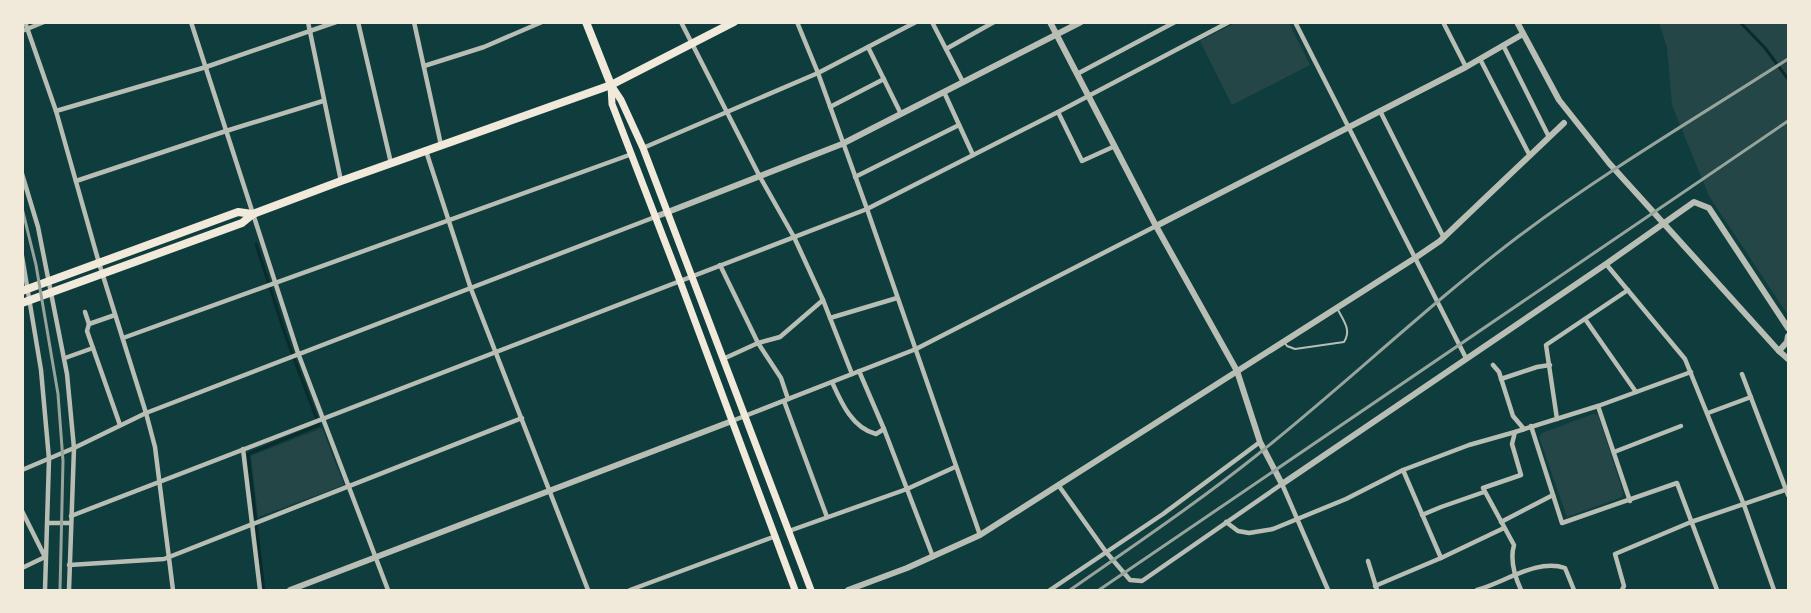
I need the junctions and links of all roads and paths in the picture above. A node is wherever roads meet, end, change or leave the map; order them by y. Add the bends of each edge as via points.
1 (25, 22) edge
2 (44, 22) edge
3 (191, 22) edge
4 (308, 22) edge
5 (336, 22) edge
6 (358, 22) edge
7 (414, 22) edge
8 (542, 22) edge
9 (586, 22) edge
10 (681, 22) edge
11 (734, 22) edge
12 (797, 22) edge
13 (916, 22) edge
14 (932, 22) edge
15 (994, 22) edge
16 (1050, 22) edge
17 (1080, 22) edge
18 (1175, 22) edge
19 (1295, 22) edge
20 (1443, 22) edge
21 (1517, 22) edge
22 (1228, 23) edge
23 (25, 30) edge
24 (311, 31) junction
25 (1523, 34) junction
26 (1056, 35) junction
27 (691, 44) junction
28 (1503, 45) junction
29 (868, 47) junction
30 (946, 49) junction
31 (1480, 59) junction
32 (424, 66) junction
33 (206, 67) junction
34 (1466, 67) junction
35 (818, 73) junction
36 (1077, 74) junction
37 (884, 79) junction
38 (963, 82) junction
39 (610, 85) junction
40 (944, 92) junction
41 (1089, 96) junction
42 (323, 101) junction
43 (830, 107) junction
44 (56, 111) junction
45 (1380, 111) junction
46 (727, 112) junction
47 (1058, 112) junction
48 (901, 114) junction
49 (1564, 123) dead end
50 (959, 125) junction
51 (1348, 127) junction
52 (226, 131) junction
53 (1549, 137) junction
54 (842, 144) junction
55 (441, 145) junction
56 (1115, 147) junction
57 (643, 148) junction
58 (426, 151) junction
59 (632, 154) junction
60 (973, 155) junction
61 (1530, 156) junction
62 (391, 163) junction
63 (22, 174) edge
64 (760, 177) junction
65 (855, 177) junction
66 (76, 181) junction
67 (341, 181) junction
68 (867, 209) junction
69 (667, 213) junction
70 (253, 214) junction
71 (655, 217) junction
72 (450, 221) junction
73 (1663, 223) junction
74 (1156, 226) junction
75 (794, 237) junction
76 (1444, 238) junction
77 (22, 256) edge
78 (1415, 258) junction
79 (99, 263) junction
80 (1606, 264) junction
81 (720, 266) junction
82 (103, 274) junction
83 (692, 276) junction
84 (50, 281) junction
85 (680, 281) junction
86 (276, 282) junction
87 (471, 289) junction
88 (26, 290) edge
89 (1628, 290) junction
90 (52, 293) junction
91 (897, 298) junction
92 (823, 300) junction
93 (27, 301) edge
94 (1336, 307) junction
95 (85, 312) dead end
96 (115, 315) junction
97 (830, 318) junction
98 (1585, 319) junction
99 (89, 324) junction
100 (1788, 328) edge
101 (1788, 336) edge
102 (123, 338) junction
103 (1283, 340) junction
104 (758, 343) junction
105 (93, 348) junction
106 (915, 349) junction
107 (1779, 351) junction
108 (298, 353) junction
109 (497, 353) junction
110 (64, 358) junction
111 (1466, 358) junction
112 (723, 359) junction
113 (1788, 359) edge
114 (1493, 365) dead end
115 (1550, 365) junction
116 (859, 371) junction
117 (1238, 371) junction
118 (1691, 372) junction
119 (852, 374) junction
120 (1742, 374) dead end
121 (1501, 379) junction
122 (832, 382) junction
123 (1635, 392) junction
124 (1750, 397) junction
125 (786, 400) junction
126 (1598, 406) junction
127 (146, 413) junction
128 (1708, 413) junction
129 (744, 417) junction
130 (324, 418) junction
131 (522, 418) junction
132 (1557, 419) junction
133 (732, 421) junction
134 (120, 425) junction
135 (1531, 426) junction
136 (1681, 426) dead end
137 (884, 429) junction
138 (1524, 429) junction
139 (1515, 432) junction
140 (1260, 442) junction
141 (74, 448) junction
142 (243, 449) junction
143 (1614, 452) junction
144 (49, 459) junction
145 (955, 467) junction
146 (22, 470) edge
147 (1403, 470) junction
148 (160, 482) junction
149 (1282, 484) junction
150 (350, 486) junction
151 (1059, 486) junction
152 (907, 489) junction
153 (550, 490) junction
154 (1484, 492) junction
155 (1788, 492) edge
156 (1553, 495) junction
157 (1630, 501) junction
158 (1744, 505) junction
159 (22, 511) edge
160 (1422, 515) junction
161 (71, 516) junction
162 (827, 517) junction
163 (1298, 519) junction
164 (1226, 522) junction
165 (1501, 522) junction
166 (1691, 522) junction
167 (48, 523) junction
168 (71, 523) junction
169 (252, 523) junction
170 (25, 524) edge
171 (1504, 528) junction
172 (789, 531) junction
173 (980, 535) junction
174 (776, 536) junction
175 (1106, 552) junction
176 (45, 557) junction
177 (169, 557) junction
178 (375, 557) junction
179 (933, 557) junction
180 (1441, 558) junction
181 (1368, 561) dead end
182 (69, 565) junction
183 (22, 568) edge
184 (1516, 576) junction
185 (1376, 588) edge
186 (45, 591) edge
187 (69, 591) edge
188 (172, 591) edge
189 (260, 591) edge
190 (290, 591) edge
191 (388, 591) edge
192 (588, 591) edge
193 (630, 591) edge
194 (795, 591) edge
195 (811, 591) edge
196 (848, 591) edge
197 (1050, 591) edge
198 (1328, 591) edge
199 (1477, 591) edge
200 (1521, 591) edge
201 (1574, 591) edge
202 (1622, 591) edge
203 (1717, 591) edge
204 (1774, 591) edge

1 - 23 street
2 - 23 street
3 - 33 street
4 - 24 street
5 - 24 street
6 - 62 street
7 - 32 street
8 - 32 street via 484,47
9 - 39 highway
10 - 27 street
11 - 27 highway
12 - 35 street
13 - 29 street
14 - 30 street
15 - 30 street
16 - 26 street
17 - 26 street
18 - 36 street
19 - 51 street
20 - 34 street
21 - 25 street
22 - 41 street
23 - 44 street
24 - 33 street
24 - 42 street
25 - 28 street
25 - 73 street via 1559,100
26 - 36 street
26 - 38 street
27 - 39 highway
27 - 46 street
28 - 31 street
28 - 53 street
29 - 35 street
29 - 37 street
30 - 38 street
31 - 34 street
31 - 61 street
32 - 55 street
33 - 44 street
33 - 52 street
34 - 45 street
35 - 43 street
35 - 46 street
36 - 41 street
37 - 43 street
37 - 48 street
38 - 40 street
39 - 55 highway
39 - 57 main road
39 - 59 main road via 612,104
40 - 48 street
40 - 50 street
41 - 47 street
41 - 56 street
42 - 52 street
42 - 67 street
43 - 54 street
44 - 66 street
45 - 51 street
45 - 76 street
46 - 57 street
46 - 64 street
47 - 56 street via 1082,161
47 - 60 street
48 - 54 street
49 - 53 street
50 - 60 street
50 - 65 street
51 - 74 street
51 - 78 street
52 - 66 street
52 - 70 street
53 - 61 street
54 - 64 street
54 - 65 street
55 - 58 highway
56 - 74 street
57 - 69 main road
58 - 62 highway
58 - 72 street
59 - 71 main road
59 - 72 street
60 - 68 street
61 - 76 street
62 - 67 highway
63 - 84 street
64 - 69 street
64 - 75 street
65 - 68 street
66 - 79 street
67 - 70 highway
68 - 75 street
68 - 91 street
69 - 71 street
69 - 83 main road
70 - 79 highway via 238,212
70 - 82 highway via 242,223
70 - 86 street
71 - 85 main road
71 - 87 street
72 - 86 street
72 - 87 street
73 - 80 street
73 - 100 street via 1694,202 1709,208
73 - 107 street
74 - 106 street
74 - 117 street
75 - 81 street
75 - 92 street
76 - 78 street
77 - 88 street
78 - 94 street
78 - 111 street
79 - 82 street
79 - 84 highway
80 - 89 street
80 - 111 street
81 - 83 street
81 - 104 street
82 - 90 highway
82 - 96 street
83 - 85 street
83 - 112 main road
84 - 88 highway
84 - 90 street
85 - 109 street
85 - 133 main road
86 - 102 street
86 - 108 street
87 - 108 street
87 - 109 street
88 - 93 street
89 - 98 street
89 - 118 street via 1685,359
90 - 93 highway
90 - 110 street
91 - 97 street
91 - 106 street
92 - 97 street
92 - 104 street via 780,337
93 - 144 street via 41,370
94 - 103 street
94 - 103 lane via 1348,330 1344,342 1295,349
95 - 99 street
96 - 99 street
96 - 102 street
97 - 119 street
98 - 115 street via 1546,345
98 - 123 street
99 - 105 street via 87,331
101 - 107 street
102 - 127 street
103 - 117 street
104 - 112 street
104 - 125 street via 781,378
105 - 110 street
105 - 134 street
106 - 116 street
106 - 145 street
107 - 113 street
108 - 127 street
108 - 130 street
109 - 130 street
109 - 131 street
110 - 141 street
111 - 149 street
112 - 129 main road
114 - 121 street
115 - 121 street
115 - 132 street
116 - 119 street
116 - 137 street
117 - 140 street
117 - 151 street
118 - 123 street
118 - 128 street
119 - 122 street
120 - 124 street
121 - 138 street via 1513,416
122 - 125 street
122 - 137 street via 844,409 867,431 876,434
123 - 126 street
124 - 128 street
124 - 155 street
125 - 129 street
125 - 162 street
126 - 132 street
126 - 143 street
127 - 134 street
127 - 148 street
128 - 158 street
129 - 133 street
129 - 172 main road
130 - 142 street
130 - 150 street
131 - 150 street
131 - 153 street
132 - 135 street
133 - 153 street
133 - 174 main road
134 - 141 street
135 - 138 street
135 - 156 street
136 - 143 street
137 - 152 street
138 - 139 street
139 - 147 street
139 - 154 street via 1512,444 1521,475 1483,488
140 - 149 street
140 - 175 street
141 - 144 street
141 - 161 street
142 - 148 street
142 - 169 street
143 - 157 street
144 - 146 street
144 - 167 street
145 - 152 street
145 - 173 street
147 - 160 street
147 - 163 street
148 - 161 street
148 - 177 street
149 - 163 street
149 - 164 street
150 - 169 street
150 - 178 street
151 - 173 street
151 - 175 street
152 - 162 street
152 - 179 street
153 - 178 street
153 - 192 street
154 - 160 street
154 - 165 street
155 - 158 street
156 - 157 street via 1562,523
156 - 165 street
157 - 166 street via 1677,483
158 - 166 street
158 - 204 street
159 - 170 street
160 - 180 street
161 - 168 street
162 - 172 street
163 - 164 street via 1250,533 1238,531
163 - 198 street
164 - 175 street via 1142,581 1130,580
165 - 171 street
166 - 202 street via 1615,554
166 - 203 street
167 - 168 street
167 - 176 street
168 - 182 street
169 - 177 street
169 - 189 street
170 - 176 street
171 - 180 street
171 - 184 street via 1514,545 1511,554
172 - 195 main road
173 - 179 street
174 - 193 street
174 - 194 main road
175 - 197 street
176 - 183 street
176 - 186 street
177 - 182 street
177 - 188 street
178 - 190 street
178 - 191 street
179 - 196 street
180 - 185 street
181 - 185 street
182 - 187 street
184 - 199 street
184 - 200 street
184 - 201 street via 1554,564 1565,568

